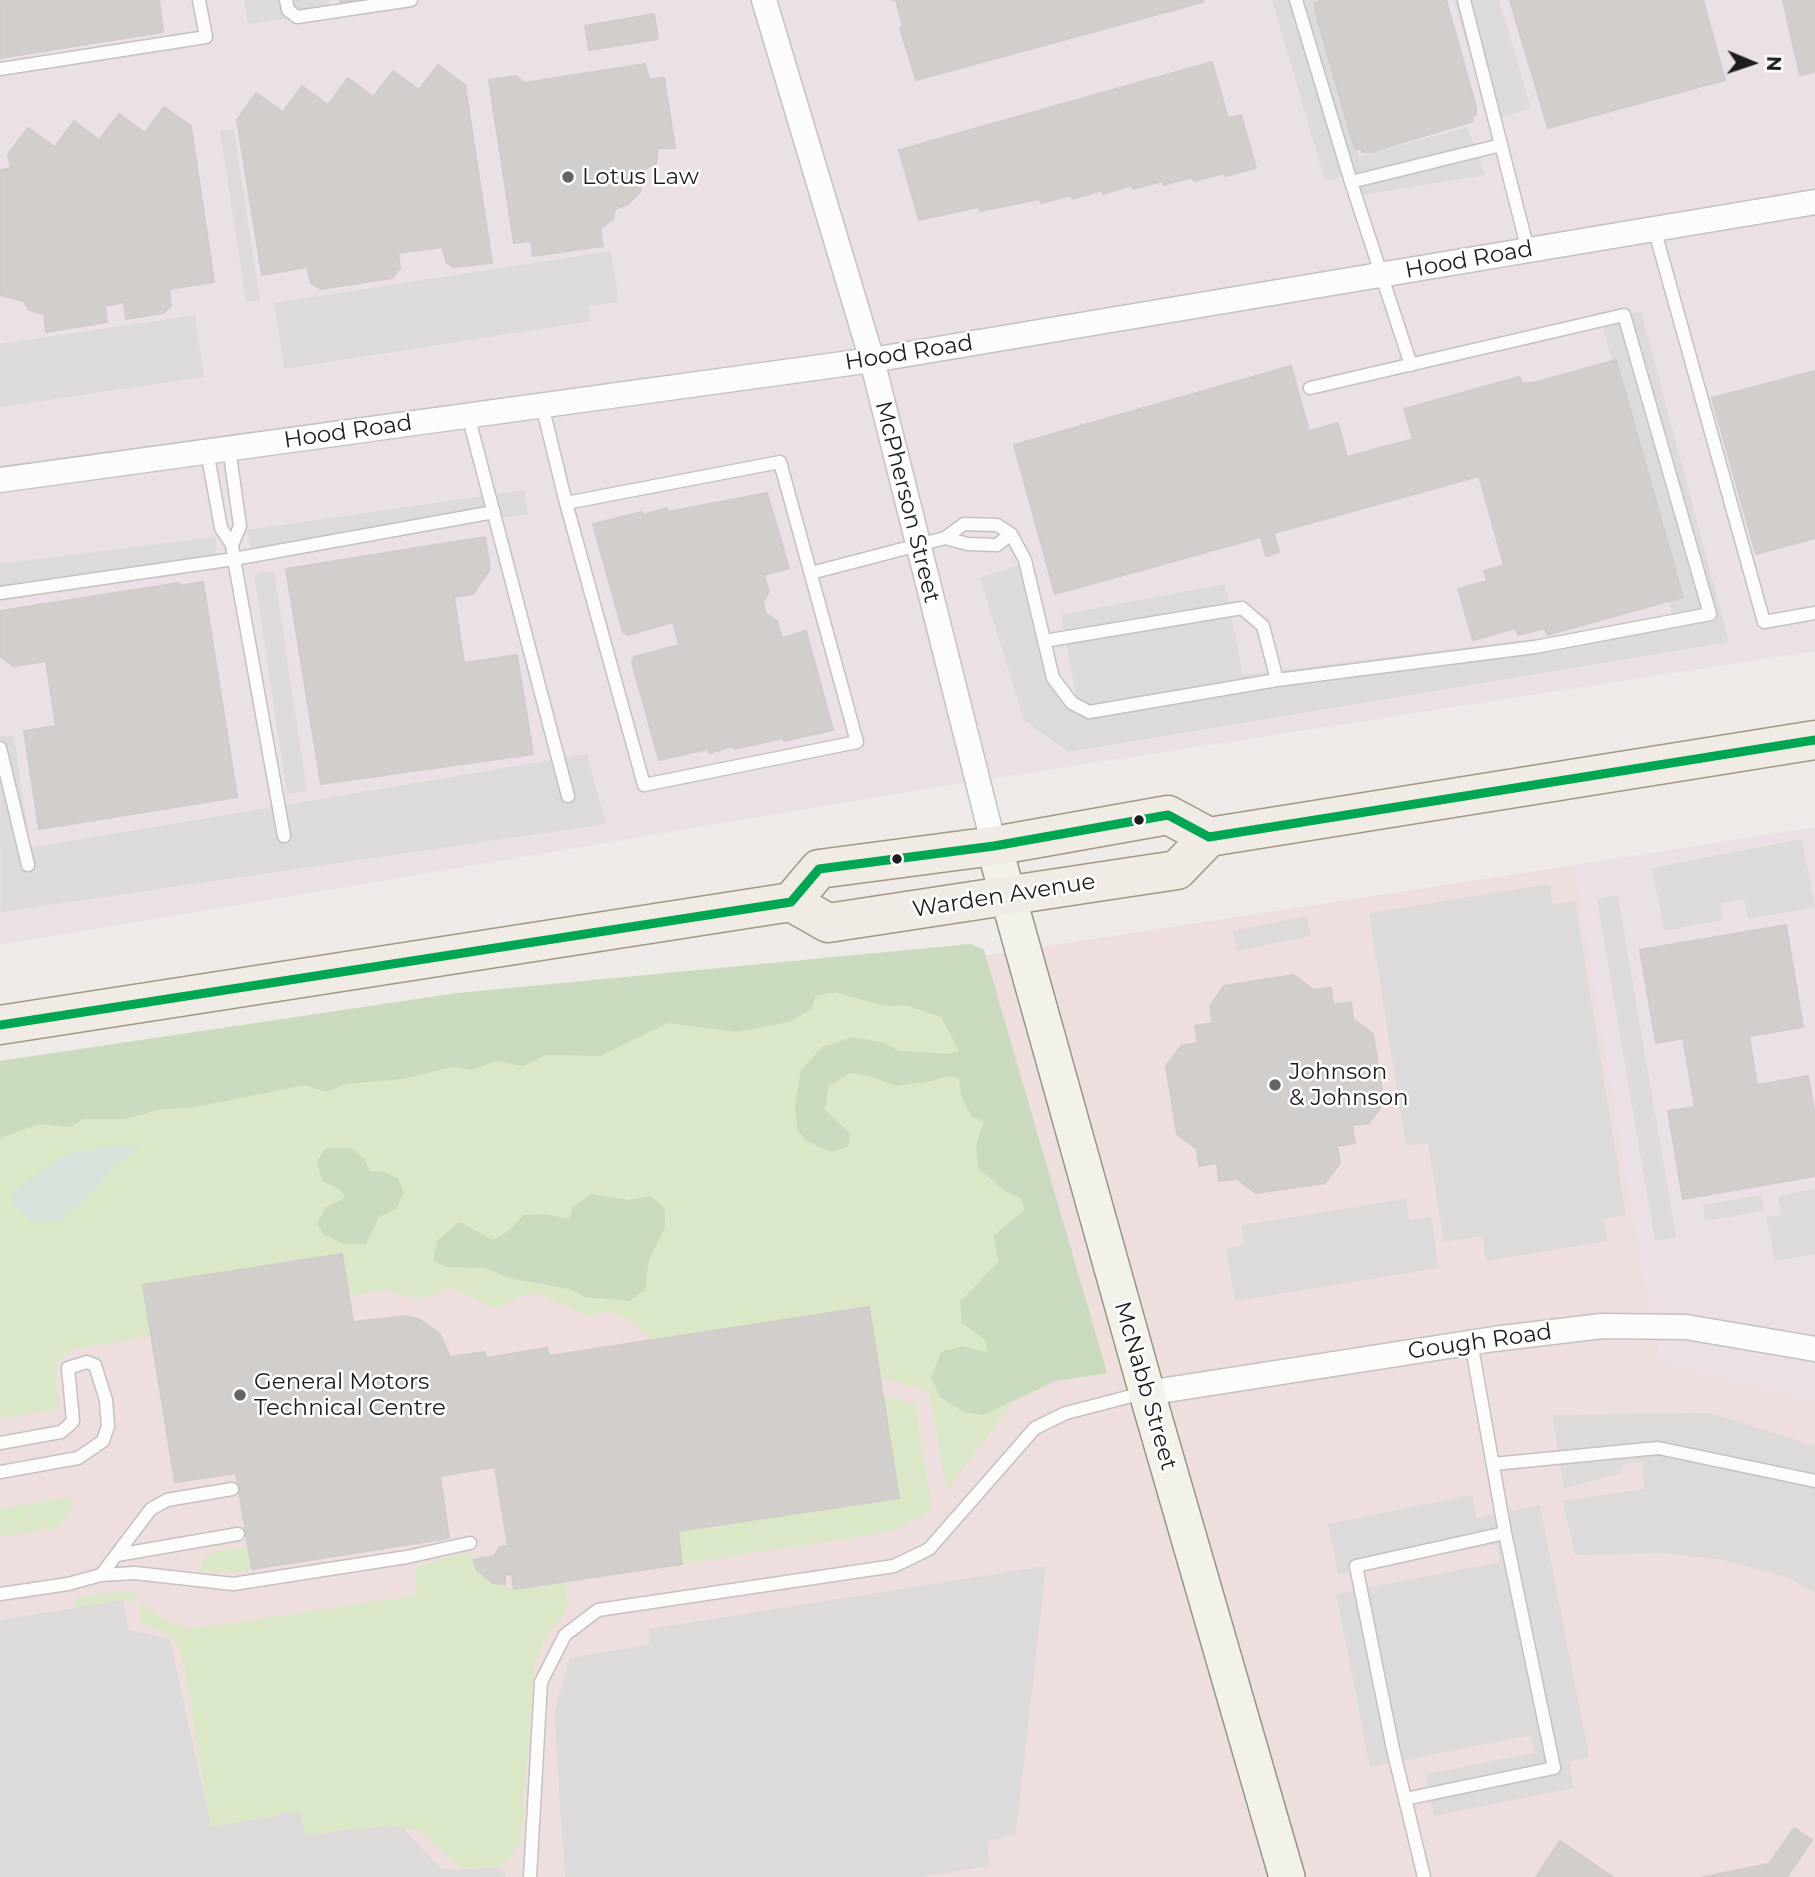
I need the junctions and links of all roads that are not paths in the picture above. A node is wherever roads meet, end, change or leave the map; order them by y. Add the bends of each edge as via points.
1 (199, 0) edge
2 (286, 0) edge
3 (411, 0) edge
4 (764, 0) edge
5 (1296, 0) edge
6 (1464, 0) edge
7 (0, 69) edge
8 (1501, 145) junction
9 (1351, 182) junction
10 (1815, 202) edge
11 (1654, 229) junction
12 (1528, 250) junction
13 (1381, 274) junction
14 (872, 360) junction
15 (1411, 365) junction
16 (1310, 388) dead end
17 (542, 405) junction
18 (468, 415) junction
19 (218, 450) junction
20 (0, 480) edge
21 (566, 503) junction
22 (494, 512) junction
23 (1011, 534) junction
24 (945, 537) junction
25 (918, 544) junction
26 (232, 545) junction
27 (234, 559) junction
28 (811, 573) junction
29 (0, 593) edge
30 (1815, 613) edge
31 (1044, 641) junction
32 (1277, 680) junction
33 (1815, 740) edge
34 (0, 748) edge
35 (568, 796) dead end
36 (284, 836) dead end
37 (1209, 837) junction
38 (994, 846) junction
39 (28, 865) dead end
40 (1006, 895) junction
41 (791, 902) junction
42 (0, 1025) edge
43 (1471, 1342) junction
44 (1815, 1349) edge
45 (1147, 1393) junction
46 (0, 1443) edge
47 (1493, 1464) junction
48 (0, 1472) edge
49 (1815, 1481) edge
50 (232, 1489) dead end
51 (238, 1534) dead end
52 (1504, 1534) junction
53 (470, 1543) dead end
54 (117, 1555) junction
55 (101, 1575) junction
56 (0, 1594) edge
57 (1405, 1799) junction
58 (530, 1877) edge
59 (1287, 1877) edge
60 (1424, 1877) edge

1 - 7 lane via 206,37
2 - 3 lane via 288,10 297,17
4 - 14 street, McPherson Street
5 - 9 lane
6 - 8 lane
8 - 9 lane
8 - 12 lane
9 - 13 lane
10 - 11 street, Hood Road
11 - 12 street, Hood Road
11 - 30 lane via 1764,622
12 - 13 street, Hood Road
13 - 14 street, Hood Road
13 - 15 lane
14 - 17 street, Hood Road
14 - 25 street, McPherson Street
15 - 16 lane
15 - 32 lane via 1624,315 1710,614 1535,647
17 - 18 street, Hood Road
17 - 21 lane
18 - 19 street, Hood Road
18 - 22 lane
19 - 20 street, Hood Road
19 - 26 lane via 221,528
19 - 26 lane via 240,526
21 - 28 lane via 780,462
21 - 28 lane via 644,785 857,742
22 - 27 lane
22 - 35 lane
23 - 24 lane via 997,545
23 - 24 lane via 998,525 964,524
23 - 31 lane via 1025,560
24 - 25 lane
25 - 28 lane
25 - 38 street, McPherson Street
26 - 27 lane
27 - 29 lane
27 - 36 lane
31 - 32 lane via 1053,678 1072,703 1089,712
31 - 32 lane via 1241,608 1263,626
33 - 37 main road
34 - 39 lane
37 - 38 main road via 1168,815
37 - 40 main road, Warden Avenue via 1177,870
38 - 40 street, McNabb Street
38 - 41 main road via 819,869
40 - 41 main road, Warden Avenue via 828,923
40 - 45 street, McNabb Street
41 - 42 main road
43 - 44 street, Gough Road via 1602,1326 1686,1327
43 - 45 street, Gough Road
43 - 47 lane
45 - 58 lane via 1066,1413 1035,1428 929,1549 894,1566 598,1610 565,1635 541,1682
45 - 59 street, McNabb Street
46 - 48 lane via 61,1432 73,1421 68,1368 87,1362 95,1365 106,1400 108,1426 103,1441 78,1458
47 - 49 lane via 1658,1448
47 - 52 lane
50 - 54 lane via 167,1500 152,1509
51 - 54 lane
52 - 57 lane via 1356,1566
52 - 57 lane via 1554,1768
53 - 55 lane via 233,1584 135,1573
54 - 55 lane
55 - 56 lane
57 - 60 lane

